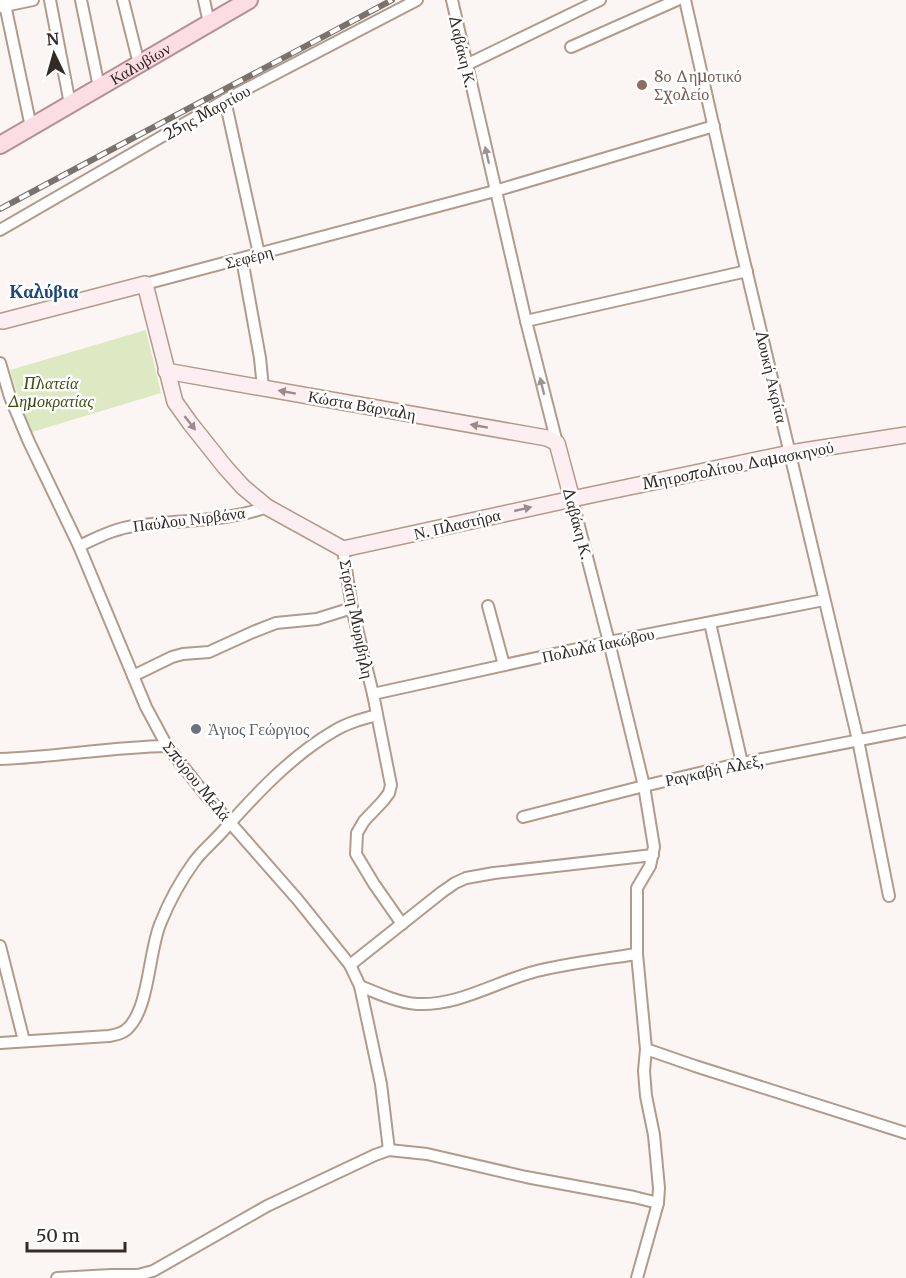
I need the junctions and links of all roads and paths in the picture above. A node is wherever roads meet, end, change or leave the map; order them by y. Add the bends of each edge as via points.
1 (33, 0) edge
2 (50, 0) edge
3 (81, 0) edge
4 (123, 0) edge
5 (204, 0) edge
6 (249, 0) edge
7 (417, 0) edge
8 (452, 0) edge
9 (600, 0) edge
10 (677, 0) edge
11 (685, 0) edge
12 (3, 4) edge
13 (209, 23) junction
14 (572, 47) dead end
15 (139, 64) junction
16 (466, 65) junction
17 (99, 87) junction
18 (225, 100) junction
19 (70, 104) junction
20 (714, 126) junction
21 (32, 127) junction
22 (0, 145) edge
23 (495, 191) junction
24 (0, 230) edge
25 (259, 254) junction
26 (242, 259) junction
27 (747, 272) junction
28 (145, 284) junction
29 (1, 321) edge
30 (526, 321) junction
31 (0, 363) edge
32 (166, 371) junction
33 (263, 388) junction
34 (906, 435) edge
35 (556, 442) junction
36 (790, 453) junction
37 (572, 499) junction
38 (267, 507) junction
39 (79, 546) junction
40 (343, 549) junction
41 (824, 600) junction
42 (488, 606) dead end
43 (352, 608) junction
44 (710, 623) junction
45 (609, 642) junction
46 (504, 665) junction
47 (133, 676) junction
48 (373, 694) junction
49 (377, 715) junction
50 (906, 731) edge
51 (858, 740) junction
52 (167, 746) junction
53 (0, 759) edge
54 (742, 763) junction
55 (644, 786) junction
56 (523, 817) dead end
57 (230, 822) junction
58 (653, 855) junction
59 (889, 896) dead end
60 (402, 924) junction
61 (0, 946) edge
62 (637, 954) junction
63 (350, 965) junction
64 (360, 986) junction
65 (24, 1041) junction
66 (0, 1043) edge
67 (646, 1048) junction
68 (906, 1132) edge
69 (389, 1150) junction
70 (658, 1203) junction
71 (57, 1278) edge
72 (637, 1278) edge

1 - 12 street
2 - 19 street
3 - 17 street
4 - 15 street
5 - 13 street
6 - 13 main road, Καλυβίων
7 - 18 street, 25ης Μαρτίου
8 - 16 street, Δαβάκη Κ.
9 - 16 street
10 - 14 street
11 - 20 street, Λουκή Ακρίτα
12 - 21 street
13 - 15 main road, Καλυβίων
15 - 17 main road, Καλυβίων
23 -> 16 street, Δαβάκη Κ.
17 - 19 main road, Καλυβίων
18 - 24 street, 25ης Μαρτίου
18 - 25 street
19 - 21 main road, Καλυβίων
20 - 23 street, Σεφέρη
20 - 27 street, Λουκή Ακρίτα
21 - 22 main road, Καλυβίων
23 - 25 street, Σεφέρη
23 - 30 street, Δαβάκη Κ.
25 - 26 street, Σεφέρη
26 - 28 street, Σεφέρη
26 - 33 street
27 - 30 street
27 - 36 street, Λουκή Ακρίτα
28 - 29 street, Σεφέρη
28 - 32 street, Στράτη Μυριβήλη
35 -> 30 street, Δαβάκη Κ.
31 - 39 street, Σπύρου Μελά via 29,442
32 - 33 street, Κώστα Βάρναλη
32 -> 38 street, Στράτη Μυριβήλη via 182,412 237,480
35 -> 33 street, Κώστα Βάρναλη
34 - 36 street, Μητροπολίτου Δαμασκηνού
35 - 37 street, Δαβάκη Κ.
36 - 37 street, Μητροπολίτου Δαμασκηνού
36 - 41 street, Λουκή Ακρίτα
40 -> 37 street, Ν. Πλαστήρα
37 - 45 street, Δαβάκη Κ.
38 - 39 street, Παύλου Νιρβάνα via 134,526
38 - 40 street, Στράτη Μυριβήλη
39 - 47 street, Σπύρου Μελά
40 - 43 street, Στράτη Μυριβήλη
41 - 44 street, Πολυλά Ιακώβου
41 - 51 street, Λουκή Ακρίτα
42 - 46 street
43 - 47 street via 317,619 276,623 209,652 172,657
43 - 48 street, Στράτη Μυριβήλη
44 - 45 street, Πολυλά Ιακώβου
44 - 54 street
45 - 46 street, Πολυλά Ιακώβου
45 - 55 street, Δαβάκη Κ.
46 - 48 street, Πολυλά Ιακώβου
47 - 52 street, Σπύρου Μελά
48 - 49 street, Στράτη Μυριβήλη
49 - 57 street via 340,728 315,744
49 - 60 street, Στράτη Μυριβήλη via 391,785 357,833 356,854
50 - 51 street, Ραγκαβή Αλεξ,
51 - 54 street, Ραγκαβή Αλεξ,
51 - 59 street, Λουκή Ακρίτα
52 - 53 street
52 - 57 street, Σπύρου Μελά
54 - 55 street, Ραγκαβή Αλεξ,
55 - 56 street, Ραγκαβή Αλεξ,
55 - 58 street, Δαβάκη Κ.
57 - 63 street, Σπύρου Μελά
57 - 65 street via 195,861 172,899 159,927 144,996 126,1030 109,1036
58 - 60 street via 466,878
58 - 62 street, Δαβάκη Κ. via 637,888
60 - 63 street
61 - 65 street
62 - 64 street via 534,972 476,994 441,1002 416,1004
62 - 67 street, Δαβάκη Κ.
63 - 64 street, Σπύρου Μελά
64 - 69 street, Σπύρου Μελά via 381,1084
65 - 66 street
67 - 68 street
67 - 70 street, Δαβάκη Κ. via 644,1071 654,1135
69 - 70 street via 427,1154
69 - 71 street via 267,1206 153,1271
70 - 72 street, Δαβάκη Κ.

